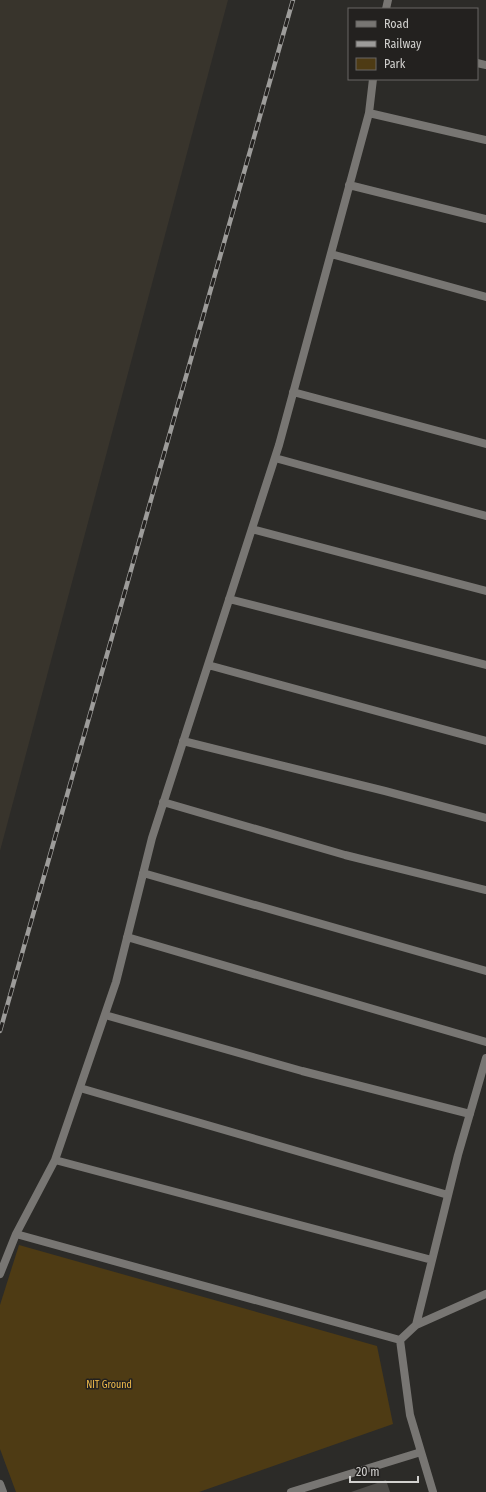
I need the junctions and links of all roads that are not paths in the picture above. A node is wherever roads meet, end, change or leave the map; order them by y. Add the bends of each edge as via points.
1 (373, 80) edge
2 (369, 113) junction
3 (486, 140) edge
4 (349, 185) junction
5 (486, 219) edge
6 (331, 254) junction
7 (486, 296) edge
8 (293, 392) junction
9 (486, 444) edge
10 (275, 458) junction
11 (486, 516) edge
12 (252, 529) junction
13 (486, 591) edge
14 (229, 599) junction
15 (208, 665) junction
16 (486, 665) edge
17 (183, 741) junction
18 (486, 741) edge
19 (163, 802) junction
20 (486, 818) edge
21 (143, 873) junction
22 (486, 890) edge
23 (127, 937) junction
24 (486, 971) edge
25 (105, 1015) junction
26 (486, 1042) edge
27 (486, 1058) edge
28 (80, 1088) junction
29 (470, 1114) junction
30 (55, 1160) junction
31 (448, 1195) junction
32 (16, 1234) junction
33 (432, 1260) junction
34 (0, 1274) edge
35 (486, 1294) edge
36 (416, 1325) junction
37 (400, 1340) junction
38 (421, 1452) junction
39 (0, 1484) edge
40 (3, 1492) edge
41 (291, 1492) edge
42 (433, 1492) edge

1 - 2 street
2 - 3 street
2 - 4 street
4 - 5 street
4 - 6 street
6 - 7 street
6 - 8 street
8 - 9 street
8 - 10 street
10 - 11 street
10 - 12 street
12 - 13 street
12 - 14 street
14 - 15 street
14 - 16 street
15 - 17 street
15 - 18 street
17 - 19 street
17 - 20 street
19 - 21 street
19 - 22 street via 345,855
21 - 23 street
21 - 24 street
23 - 25 street
23 - 26 street
25 - 28 street
25 - 29 street via 302,1071
27 - 29 street
28 - 30 street
28 - 31 street
29 - 31 street
30 - 32 street
30 - 33 street
31 - 33 street
32 - 34 street
32 - 37 street
33 - 36 street
35 - 36 street
36 - 37 street
37 - 38 street via 410,1415
38 - 41 street
38 - 42 street
39 - 40 street

